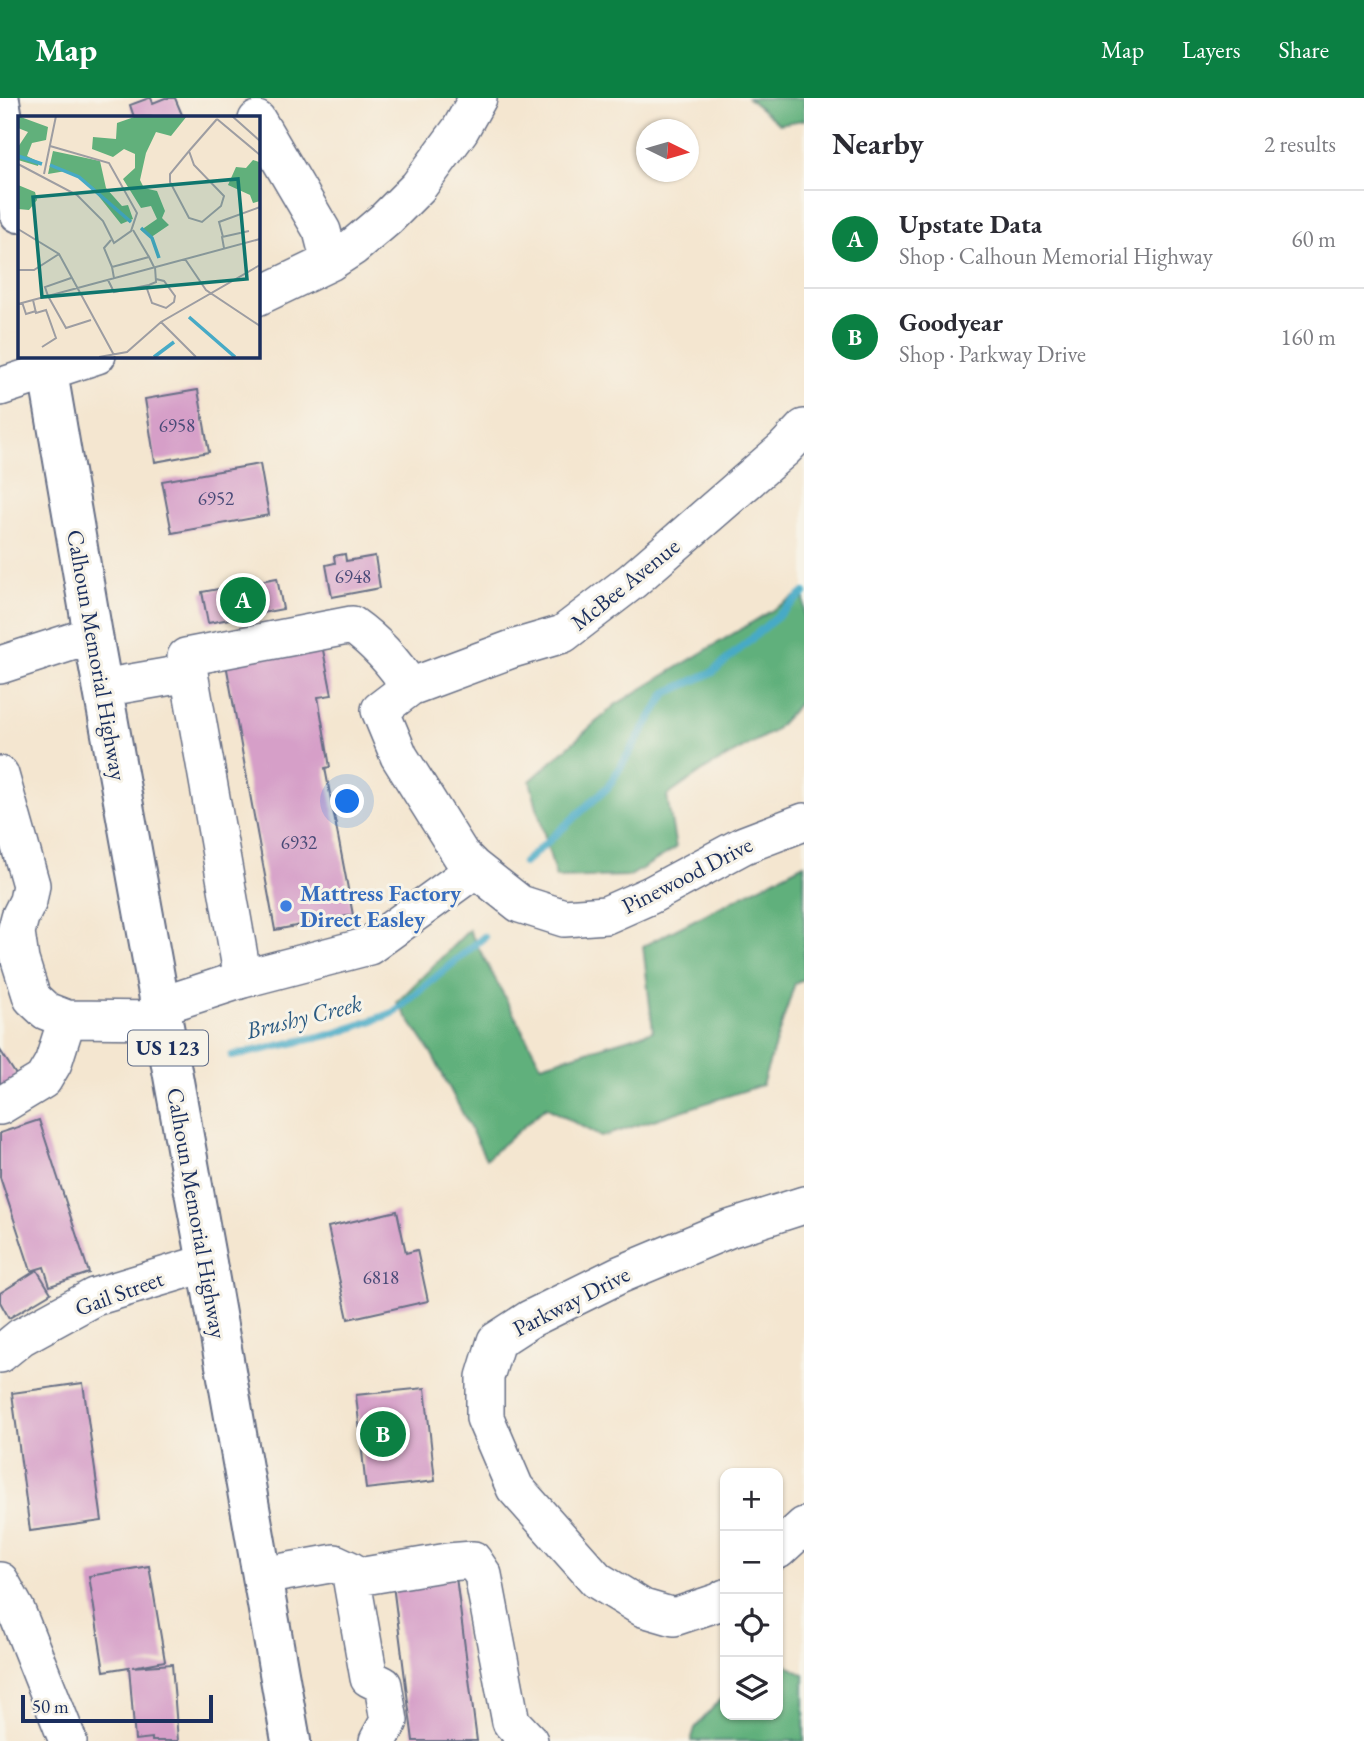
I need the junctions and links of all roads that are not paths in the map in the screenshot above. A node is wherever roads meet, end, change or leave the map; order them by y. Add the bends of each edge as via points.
1 (246, 98) edge
2 (478, 98) edge
3 (0, 101) edge
4 (256, 116) edge
5 (259, 122) edge
6 (9, 148) edge
7 (18, 206) edge
8 (330, 262) junction
9 (259, 296) edge
10 (86, 357) edge
11 (46, 364) edge
12 (0, 387) edge
13 (804, 428) edge
14 (93, 635) junction
15 (0, 665) edge
16 (189, 673) junction
17 (410, 687) junction
18 (102, 688) junction
19 (380, 709) joint
20 (0, 775) edge
21 (804, 822) edge
22 (473, 867) junction
23 (8, 931) edge
24 (243, 979) junction
25 (161, 1013) junction
26 (67, 1019) junction
27 (0, 1106) edge
28 (804, 1205) edge
29 (207, 1263) junction
30 (0, 1354) edge
31 (804, 1526) edge
32 (783, 1545) edge
33 (262, 1576) junction
34 (352, 1578) junction
35 (0, 1581) edge
36 (720, 1602) edge
37 (68, 1741) edge
38 (291, 1741) edge
39 (378, 1741) edge
40 (530, 1741) edge

1 - 4 street
2 - 8 street via 418,187 386,219
3 - 6 highway
5 - 8 street via 321,231
6 - 7 highway
8 - 9 street
10 - 11 street
11 - 12 street
11 - 14 highway, Calhoun Memorial Highway / US 123
13 - 17 street, McBee Avenue via 632,581 563,634
14 - 15 street
14 - 18 highway, Calhoun Memorial Highway / US 123
16 - 17 street via 186,657 352,625 372,640
16 - 18 street
16 - 24 street
17 - 19 street, McBee Avenue
18 - 25 highway, Calhoun Memorial Highway / US 123
19 - 22 street, Pinewood Drive via 399,757
20 - 23 street via 31,885 28,901
21 - 22 street, Pinewood Drive via 744,845 606,915 564,918 520,904
22 - 24 street via 369,946
23 - 26 street via 32,998 46,1012
24 - 25 street
25 - 26 street
25 - 29 highway, Calhoun Memorial Highway / US 123
26 - 27 street via 43,1080
28 - 36 street, Parkway Drive via 729,1229 530,1319 496,1341 485,1377 485,1418 515,1488 597,1580 643,1608 674,1617
29 - 30 street, Gail Street via 94,1297 21,1337
29 - 33 highway, Calhoun Memorial Highway / US 123
31 - 32 street
33 - 34 street via 335,1563 350,1570
33 - 38 highway, Calhoun Memorial Highway / US 123
34 - 39 street via 369,1678 383,1685 389,1721
34 - 40 street via 473,1560 483,1575 511,1722
35 - 37 street

